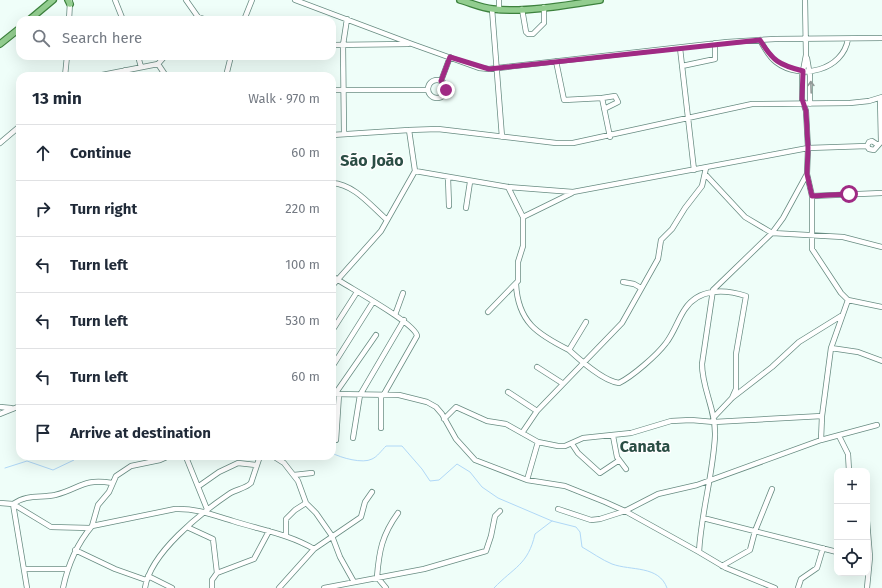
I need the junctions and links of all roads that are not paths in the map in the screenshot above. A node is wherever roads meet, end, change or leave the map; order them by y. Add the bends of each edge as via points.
1 (53, 0) edge
2 (115, 0) edge
3 (186, 0) edge
4 (252, 0) edge
5 (295, 0) edge
6 (460, 0) edge
7 (499, 0) edge
8 (600, 0) edge
9 (806, 0) edge
10 (70, 1) edge
11 (544, 7) junction
12 (492, 9) junction
13 (522, 9) junction
14 (499, 10) junction
15 (35, 16) edge
16 (69, 16) edge
17 (122, 16) edge
18 (195, 16) edge
19 (246, 16) edge
20 (347, 19) junction
21 (16, 32) edge
22 (0, 36) edge
23 (9, 38) junction
24 (806, 38) junction
25 (882, 38) edge
26 (848, 39) junction
27 (760, 40) junction
28 (715, 43) junction
29 (0, 44) edge
30 (412, 44) junction
31 (336, 45) edge
32 (343, 45) junction
33 (680, 48) junction
34 (806, 55) junction
35 (450, 57) junction
36 (67, 60) edge
37 (139, 60) edge
38 (162, 60) edge
39 (230, 60) edge
40 (556, 61) junction
41 (158, 64) junction
42 (682, 66) junction
43 (141, 67) junction
44 (496, 68) junction
45 (125, 70) joint
46 (803, 71) junction
47 (809, 71) junction
48 (65, 72) edge
49 (116, 72) edge
50 (163, 72) edge
51 (227, 72) edge
52 (441, 81) junction
53 (336, 90) edge
54 (345, 90) junction
55 (428, 90) junction
56 (602, 98) junction
57 (881, 98) edge
58 (803, 103) junction
59 (810, 103) junction
60 (604, 109) junction
61 (806, 111) junction
62 (688, 118) junction
63 (882, 128) edge
64 (16, 129) edge
65 (409, 130) junction
66 (344, 134) junction
67 (336, 135) edge
68 (502, 137) junction
69 (610, 137) junction
70 (0, 143) edge
71 (808, 148) junction
72 (706, 168) junction
73 (694, 170) junction
74 (415, 171) junction
75 (705, 174) junction
76 (807, 174) junction
77 (448, 178) junction
78 (470, 182) junction
79 (336, 184) edge
80 (508, 187) junction
81 (573, 192) junction
82 (882, 193) edge
83 (812, 196) junction
84 (449, 206) dead end
85 (466, 208) dead end
86 (523, 217) junction
87 (387, 220) junction
88 (772, 233) junction
89 (812, 235) junction
90 (882, 246) edge
91 (337, 280) joint
92 (623, 282) dead end
93 (516, 284) junction
94 (641, 288) junction
95 (714, 290) junction
96 (357, 292) junction
97 (403, 293) dead end
98 (848, 300) junction
99 (373, 302) junction
100 (882, 307) edge
101 (488, 312) dead end
102 (395, 315) junction
103 (841, 316) junction
104 (404, 320) junction
105 (586, 322) dead end
106 (336, 325) edge
107 (376, 335) dead end
108 (831, 348) junction
109 (569, 350) junction
110 (882, 361) edge
111 (336, 362) edge
112 (584, 364) junction
113 (537, 367) dead end
114 (562, 383) junction
115 (508, 392) dead end
116 (336, 393) edge
117 (336, 394) edge
118 (360, 395) junction
119 (383, 395) junction
120 (732, 398) junction
121 (0, 407) edge
122 (16, 407) edge
123 (13, 408) junction
124 (537, 411) junction
125 (0, 414) edge
126 (822, 416) junction
127 (444, 419) junction
128 (714, 419) junction
129 (877, 426) dead end
130 (381, 428) dead end
131 (522, 433) junction
132 (613, 436) junction
133 (839, 436) junction
134 (353, 438) dead end
135 (821, 440) junction
136 (538, 442) junction
137 (572, 444) junction
138 (160, 460) edge
139 (187, 460) edge
140 (258, 460) edge
141 (279, 460) edge
142 (618, 461) junction
143 (256, 465) junction
144 (848, 468) edge
145 (626, 469) dead end
146 (312, 473) dead end
147 (294, 475) junction
148 (527, 480) junction
149 (710, 481) junction
150 (112, 483) junction
151 (199, 486) junction
152 (772, 489) dead end
153 (372, 492) dead end
154 (306, 503) junction
155 (0, 504) edge
156 (13, 504) junction
157 (558, 509) dead end
158 (206, 510) junction
159 (500, 511) dead end
160 (625, 511) junction
161 (398, 513) dead end
162 (703, 518) junction
163 (91, 527) junction
164 (187, 527) junction
165 (269, 531) junction
166 (755, 531) junction
167 (286, 536) junction
168 (332, 536) junction
169 (823, 548) junction
170 (314, 549) junction
171 (75, 550) junction
172 (834, 551) edge
173 (699, 552) junction
174 (722, 566) junction
175 (25, 569) junction
176 (67, 569) junction
177 (217, 573) junction
178 (867, 576) edge
179 (377, 577) junction
180 (147, 578) junction
181 (353, 582) junction
182 (27, 588) edge
183 (63, 588) edge
184 (144, 588) edge
185 (172, 588) edge
186 (212, 588) edge
187 (279, 588) edge
188 (324, 588) edge
189 (353, 588) edge
190 (386, 588) edge
191 (775, 588) edge
192 (798, 588) edge
193 (867, 588) edge

1 - 15 main road
2 - 17 street
3 - 18 street
4 - 19 street
5 - 20 street
6 - 12 main road
7 - 14 street
8 - 11 main road
9 - 24 street
10 - 16 street
11 - 13 main road
11 - 13 street via 544,23 533,34 526,32
12 - 14 main road
12 - 44 street
13 - 14 main road
20 - 30 street
20 - 32 street
21 - 23 main road
22 - 23 main road
23 - 29 main road
24 - 26 street
24 - 27 street
24 - 34 street
25 - 26 street
26 - 47 street via 846,48 834,63 825,68
27 - 28 street
27 - 46 street via 776,62 784,67
28 - 33 street
28 - 42 street via 715,59
30 - 32 street
30 - 35 street
31 - 32 street
32 - 54 street
33 - 40 street
33 - 42 street
34 - 46 street
34 - 47 street
35 - 44 street via 479,68
35 - 52 street
36 - 48 street
37 - 43 street
38 - 41 street
39 - 51 street
40 - 44 street
40 - 56 street via 564,100
41 - 43 street
41 - 50 street
42 - 62 street
43 - 45 street
44 - 68 street
45 - 49 street
46 - 47 street
46 - 58 street
59 -> 47 street
52 - 55 street via 433,81
52 - 55 street via 446,88 439,98 433,97
53 - 54 street
54 - 55 street
54 - 66 street
56 - 60 street
56 - 60 street via 615,96 618,102
57 - 59 street via 850,103
57 - 63 street
58 - 59 street
58 - 61 street
58 - 62 street via 752,104
59 - 61 street
60 - 69 street
61 - 71 street
62 - 69 street
62 - 73 street
63 - 71 street via 881,142 874,150 867,146
64 - 70 street
65 - 66 street
65 - 68 street via 438,129
65 - 74 street
66 - 67 street
68 - 69 street via 556,144
71 - 72 street
71 - 76 street
72 - 73 street
72 - 75 street
73 - 81 street
74 - 77 street
74 - 87 street
75 - 88 street via 745,217
75 - 94 street via 697,193 672,229 661,240 658,259
76 - 83 street
76 - 88 street
77 - 78 street
77 - 84 street
78 - 80 street
78 - 85 street
79 - 87 street via 355,191
80 - 81 street
80 - 86 street
81 - 86 street
82 - 83 street
83 - 89 street
86 - 93 street via 523,246 518,262
87 - 91 street via 381,231
88 - 89 street
88 - 95 street
89 - 90 street via 843,237
89 - 98 street via 812,249 841,294
91 - 96 street
92 - 94 street
93 - 101 street
93 - 109 street via 518,304 530,326 544,337
94 - 112 street via 622,323
95 - 112 street via 690,304 666,344 623,381 616,382
95 - 120 street via 746,296 736,354 736,389
95 - 128 street via 703,352 702,374
96 - 99 street
96 - 106 street
97 - 102 street
98 - 100 street
98 - 103 street
99 - 102 street
99 - 111 street
102 - 104 street
103 - 108 street
103 - 120 street via 799,342
104 - 118 street
104 - 119 street via 414,328 417,336
105 - 109 street
107 - 116 street
108 - 110 street via 858,352
108 - 126 street
109 - 112 street
112 - 114 street
113 - 114 street
114 - 124 street
115 - 124 street
117 - 118 street
118 - 119 street
118 - 134 street
119 - 127 street via 409,396 427,402 436,407
119 - 130 street
120 - 128 street
121 - 123 street
122 - 123 street
123 - 125 street
124 - 131 street
126 - 128 street
126 - 135 street
127 - 131 street via 456,407 481,419 506,424
127 - 148 street via 456,439 474,460
128 - 132 street via 671,421
128 - 149 street
129 - 133 street
131 - 136 street
132 - 137 street via 583,438
132 - 142 street
133 - 135 street
133 - 144 street via 848,454
135 - 149 street
136 - 137 street via 558,446
136 - 148 street
137 - 142 street via 600,473
138 - 150 street via 131,466 116,476
139 - 151 street
140 - 143 street
141 - 147 street
142 - 145 street
143 - 151 street via 238,463
143 - 158 street via 249,486 231,492
146 - 147 street
147 - 154 street
148 - 160 street via 570,488
149 - 160 street via 658,494
149 - 162 street
150 - 156 street via 82,483 58,494 29,496
150 - 163 street via 109,492 98,505
151 - 158 street
152 - 166 street
153 - 168 street via 365,502 361,517
154 - 167 street via 286,519
154 - 168 street via 316,512
155 - 156 street
156 - 163 street via 51,527
156 - 175 street
157 - 160 street via 596,520
158 - 163 street via 175,509
158 - 164 street
158 - 165 street
159 - 179 street via 495,516 492,536 486,551 424,569
160 - 173 street
161 - 179 street via 381,542
162 - 166 street
162 - 173 street
163 - 171 street
164 - 177 street via 213,539
164 - 180 street via 161,556
165 - 167 street
165 - 177 street via 254,558
166 - 169 street
166 - 174 street via 750,551
167 - 170 street
168 - 170 street
168 - 181 street
169 - 172 street
169 - 192 street via 817,568 801,578
170 - 187 street
171 - 176 street
171 - 180 street via 115,569
173 - 174 street
174 - 191 street
175 - 176 street
175 - 182 street
176 - 183 street
177 - 186 street via 212,580
178 - 193 street
179 - 181 street
179 - 190 street
180 - 184 street
180 - 185 street
181 - 188 street
181 - 189 street

